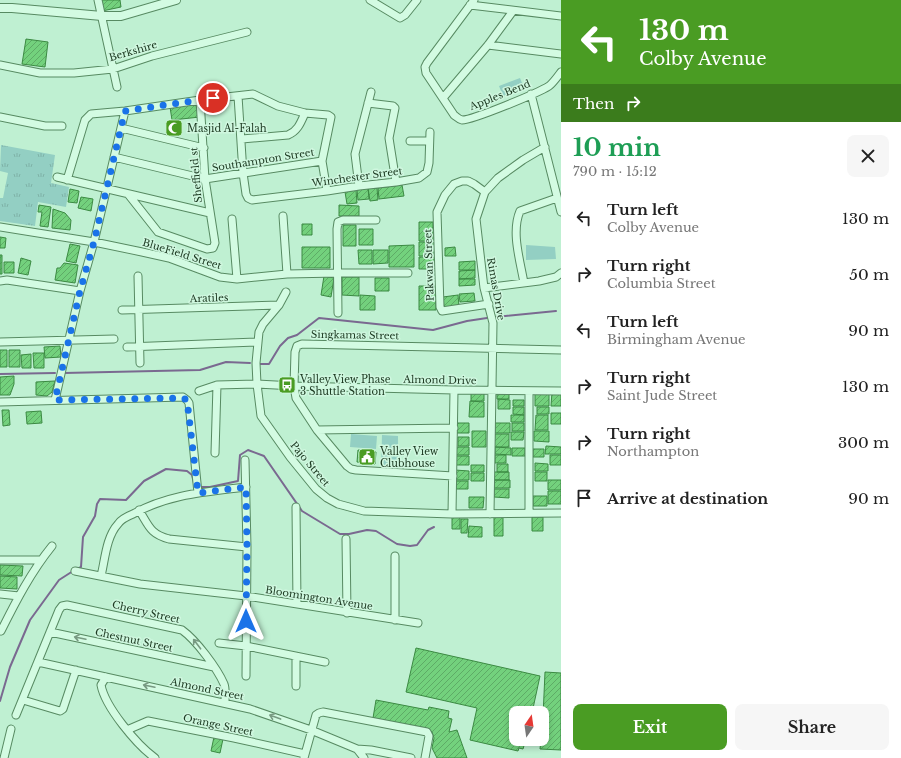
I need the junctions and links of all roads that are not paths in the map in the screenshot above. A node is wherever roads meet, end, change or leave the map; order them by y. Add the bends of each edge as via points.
1 (98, 0) edge
2 (176, 0) edge
3 (370, 0) edge
4 (417, 0) edge
5 (472, 2) edge
6 (0, 8) edge
7 (513, 11) junction
8 (102, 16) junction
9 (561, 16) edge
10 (247, 32) dead end
11 (488, 45) junction
12 (561, 54) edge
13 (0, 65) edge
14 (113, 68) junction
15 (561, 72) edge
16 (117, 87) dead end
17 (372, 92) dead end
18 (531, 94) junction
19 (238, 96) junction
20 (443, 98) junction
21 (200, 100) junction
22 (368, 102) junction
23 (125, 111) junction
24 (305, 113) junction
25 (0, 117) edge
26 (62, 126) dead end
27 (121, 128) junction
28 (430, 132) dead end
29 (242, 140) junction
30 (410, 141) dead end
31 (429, 141) junction
32 (545, 147) junction
33 (204, 148) junction
34 (114, 157) junction
35 (322, 160) junction
36 (244, 174) junction
37 (57, 177) dead end
38 (206, 179) junction
39 (67, 180) junction
40 (396, 182) junction
41 (359, 186) junction
42 (107, 189) junction
43 (327, 192) junction
44 (485, 192) junction
45 (128, 194) junction
46 (557, 198) junction
47 (561, 212) edge
48 (210, 213) junction
49 (283, 216) dead end
50 (232, 219) dead end
51 (376, 220) dead end
52 (0, 227) edge
53 (94, 242) junction
54 (338, 273) junction
55 (408, 273) dead end
56 (561, 273) edge
57 (287, 274) junction
58 (138, 276) dead end
59 (237, 279) junction
60 (0, 281) edge
61 (524, 283) junction
62 (484, 288) junction
63 (80, 291) junction
64 (286, 292) dead end
65 (489, 304) junction
66 (279, 305) junction
67 (122, 310) dead end
68 (139, 310) junction
69 (338, 313) dead end
70 (114, 340) dead end
71 (68, 341) junction
72 (0, 342) edge
73 (258, 342) junction
74 (127, 347) dead end
75 (140, 347) junction
76 (494, 348) junction
77 (561, 350) edge
78 (140, 363) dead end
79 (257, 384) junction
80 (217, 385) junction
81 (294, 386) junction
82 (454, 390) junction
83 (493, 390) junction
84 (529, 390) junction
85 (199, 391) dead end
86 (561, 391) edge
87 (55, 400) junction
88 (0, 402) edge
89 (454, 428) junction
90 (317, 430) junction
91 (215, 452) dead end
92 (245, 460) dead end
93 (453, 476) junction
94 (246, 487) junction
95 (198, 493) junction
96 (296, 507) dead end
97 (140, 510) junction
98 (529, 513) junction
99 (561, 513) edge
100 (452, 514) junction
101 (490, 514) junction
102 (346, 539) dead end
103 (52, 546) dead end
104 (247, 547) junction
105 (395, 556) dead end
106 (0, 560) edge
107 (40, 560) junction
108 (75, 571) dead end
109 (101, 576) junction
110 (0, 594) edge
111 (19, 596) junction
112 (246, 596) junction
113 (297, 604) junction
114 (347, 613) junction
115 (395, 620) junction
116 (418, 624) dead end
117 (1, 631) dead end
118 (50, 632) junction
119 (219, 643) dead end
120 (246, 646) junction
121 (296, 656) junction
122 (38, 662) junction
123 (325, 662) dead end
124 (214, 668) junction
125 (76, 670) junction
126 (246, 676) dead end
127 (106, 677) junction
128 (296, 686) dead end
129 (22, 700) junction
130 (225, 702) junction
131 (16, 716) dead end
132 (11, 729) dead end
133 (128, 730) junction
134 (312, 730) junction
135 (357, 749) junction
136 (0, 756) edge
137 (305, 756) edge
138 (4, 758) edge
139 (155, 758) edge
140 (364, 758) edge
141 (411, 758) edge
142 (425, 758) edge

1 - 8 street
2 - 8 street via 121,16
3 - 4 street via 400,18
5 - 7 street
5 - 20 street, Apples Bend via 425,67 426,73
6 - 8 street
7 - 9 street
7 - 11 street
8 - 14 street
10 - 14 street, Berkshire
11 - 12 street
11 - 20 street
13 - 14 street, Berkshire via 40,73 74,73
14 - 16 street
15 - 18 street, Apples Bend via 550,85
17 - 22 street
18 - 20 street, Apples Bend via 463,120 454,115
18 - 32 street
19 - 21 street
19 - 24 street via 253,94 278,106
19 - 29 street
21 - 23 street
21 - 33 street, Sheffield st
22 - 40 street via 395,108 389,138
22 - 41 street via 355,154
23 - 27 street
23 - 39 street via 91,114 85,120
24 - 29 street via 293,133
24 - 35 street via 328,114 331,117
25 - 26 street via 45,126
27 - 33 street
27 - 34 street
28 - 31 street, Winchester Street
29 - 36 street
30 - 31 street
31 - 40 street, Winchester Street via 427,172 419,178
32 - 44 street, Rimas Drive via 498,178
32 - 46 street
33 - 38 street, Sheffield st
34 - 38 street, Southampton Street
34 - 42 street
35 - 36 street, Southampton Street
35 - 43 street
36 - 38 street, Southampton Street
36 - 43 street, Winchester Street via 246,194 252,200
37 - 39 street
38 - 48 street, Sheffield st
39 - 42 street
40 - 41 street, Winchester Street
41 - 43 street, Winchester Street
42 - 45 street
42 - 53 street
44 - 62 street, Rimas Drive via 476,219
44 - 65 street, Pakwan Street via 468,181 454,184 437,212 440,307 442,311 447,311
45 - 48 street
45 - 48 street, Sheffield st via 158,232 207,249 213,248 215,243
46 - 47 street
46 - 61 street via 520,211 516,236
49 - 57 street
50 - 59 street
51 - 54 street via 338,222
52 - 53 street, BlueField Street
53 - 59 street, BlueField Street via 169,258 220,277
53 - 63 street
54 - 55 street, BlueField Street
54 - 57 street, BlueField Street
54 - 69 street
56 - 61 street via 556,277
57 - 59 street, BlueField Street
58 - 68 street
60 - 63 street
61 - 62 street
62 - 65 street, Rimas Drive
63 - 71 street
64 - 66 street, Pajo Street
65 - 76 street, Rimas Drive
66 - 68 street, Aratiles
66 - 73 street, Pajo Street via 263,324
67 - 68 street, Aratiles
68 - 75 street
70 - 71 street
71 - 72 street
71 - 87 street
73 - 75 street
73 - 79 street, Pajo Street
74 - 75 street
75 - 78 street
76 - 77 street, Singkamas Street
76 - 81 street, Singkamas Street via 302,344 297,346 295,352
76 - 83 street, Rimas Drive
79 - 80 street, Almond Drive
79 - 81 street, Almond Drive
79 - 100 street, Pajo Street via 259,410 264,421 316,489 327,498 364,511
80 - 85 street, Almond Drive
80 - 91 street
81 - 82 street, Almond Drive
81 - 90 street, Singkamas Street via 296,398
82 - 83 street, Almond Drive
82 - 89 street
83 - 84 street, Almond Drive
83 - 101 street, Rimas Drive
84 - 86 street, Almond Drive
84 - 98 street
87 - 88 street
87 - 95 street via 187,400
89 - 90 street
89 - 93 street
90 - 93 street, Singkamas Street via 351,469
92 - 94 street
93 - 100 street
94 - 95 street
94 - 104 street
95 - 97 street via 174,496
96 - 113 street
97 - 104 street via 153,532 159,536
97 - 109 street via 118,524 114,530
98 - 99 street, Pajo Street
98 - 101 street, Pajo Street
100 - 101 street, Pajo Street
102 - 114 street
103 - 107 street
104 - 112 street
105 - 115 street
106 - 107 street
107 - 111 street
108 - 109 street, Bloomington Avenue
109 - 112 street, Bloomington Avenue via 140,584
110 - 111 street
111 - 117 street
112 - 113 street, Bloomington Avenue
112 - 120 street
113 - 114 street, Bloomington Avenue
114 - 115 street, Bloomington Avenue
115 - 116 street, Bloomington Avenue
118 - 122 street
124 -> 118 street, Chestnut Street
124 -> 118 street, Cherry Street via 191,636 182,630 67,605 59,610
119 - 120 street
120 - 121 street
120 - 126 street
121 - 123 street
121 - 128 street
122 - 125 street, Almond Street
122 - 129 street
124 - 130 street, Cherry Street via 225,686
125 - 127 street, Almond Street
125 - 129 street via 63,709 60,711
130 -> 127 street, Almond Street
127 - 133 street via 102,682 102,690 108,704
129 - 131 street
134 -> 130 street, Almond Street
132 - 138 street
133 - 137 street, Orange Street via 148,721 234,738
133 - 139 street
134 - 135 street, Almond Street
134 - 137 street
134 - 142 street via 316,716 323,712 427,732 429,736
135 - 140 street, Almond Street
135 - 141 street
136 - 138 street

